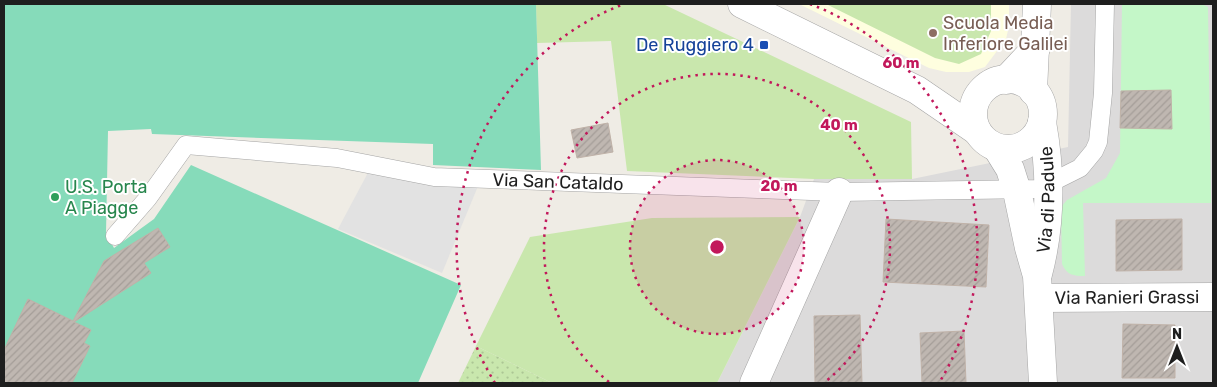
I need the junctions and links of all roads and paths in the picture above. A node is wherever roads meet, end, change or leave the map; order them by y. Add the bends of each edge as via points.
1 (742, 4) edge
2 (1037, 4) edge
3 (1105, 4) edge
4 (1036, 48) junction
5 (994, 85) junction
6 (917, 90) junction
7 (1033, 91) junction
8 (1042, 122) junction
9 (977, 131) junction
10 (997, 148) junction
11 (1047, 186) junction
12 (1018, 191) junction
13 (839, 192) junction
14 (115, 236) dead end
15 (1038, 287) junction
16 (1213, 297) edge
17 (754, 383) edge
18 (1043, 383) edge

1 - 6 street
2 - 4 street
3 - 11 lane, Via San Cataldo via 1103,93 1098,142 1080,168
4 - 5 street
4 - 7 street
5 - 6 street
5 - 7 street via 1016,80
5 - 9 street via 976,100 973,120
6 - 9 street
7 - 8 street via 1042,105
8 - 10 street via 1038,132 1026,144 1015,149
8 - 11 street, Via di Padule
9 - 10 street
10 - 12 street, Via di Padule
11 - 12 lane, Via San Cataldo
11 - 15 street, Via di Padule via 1047,234
12 - 13 lane, Via San Cataldo
12 - 15 street, Via di Padule
13 - 14 lane, Via San Cataldo via 434,177 337,158 186,144 148,198
13 - 17 street
15 - 16 street, Via Ranieri Grassi
15 - 18 street, Via di Padule

